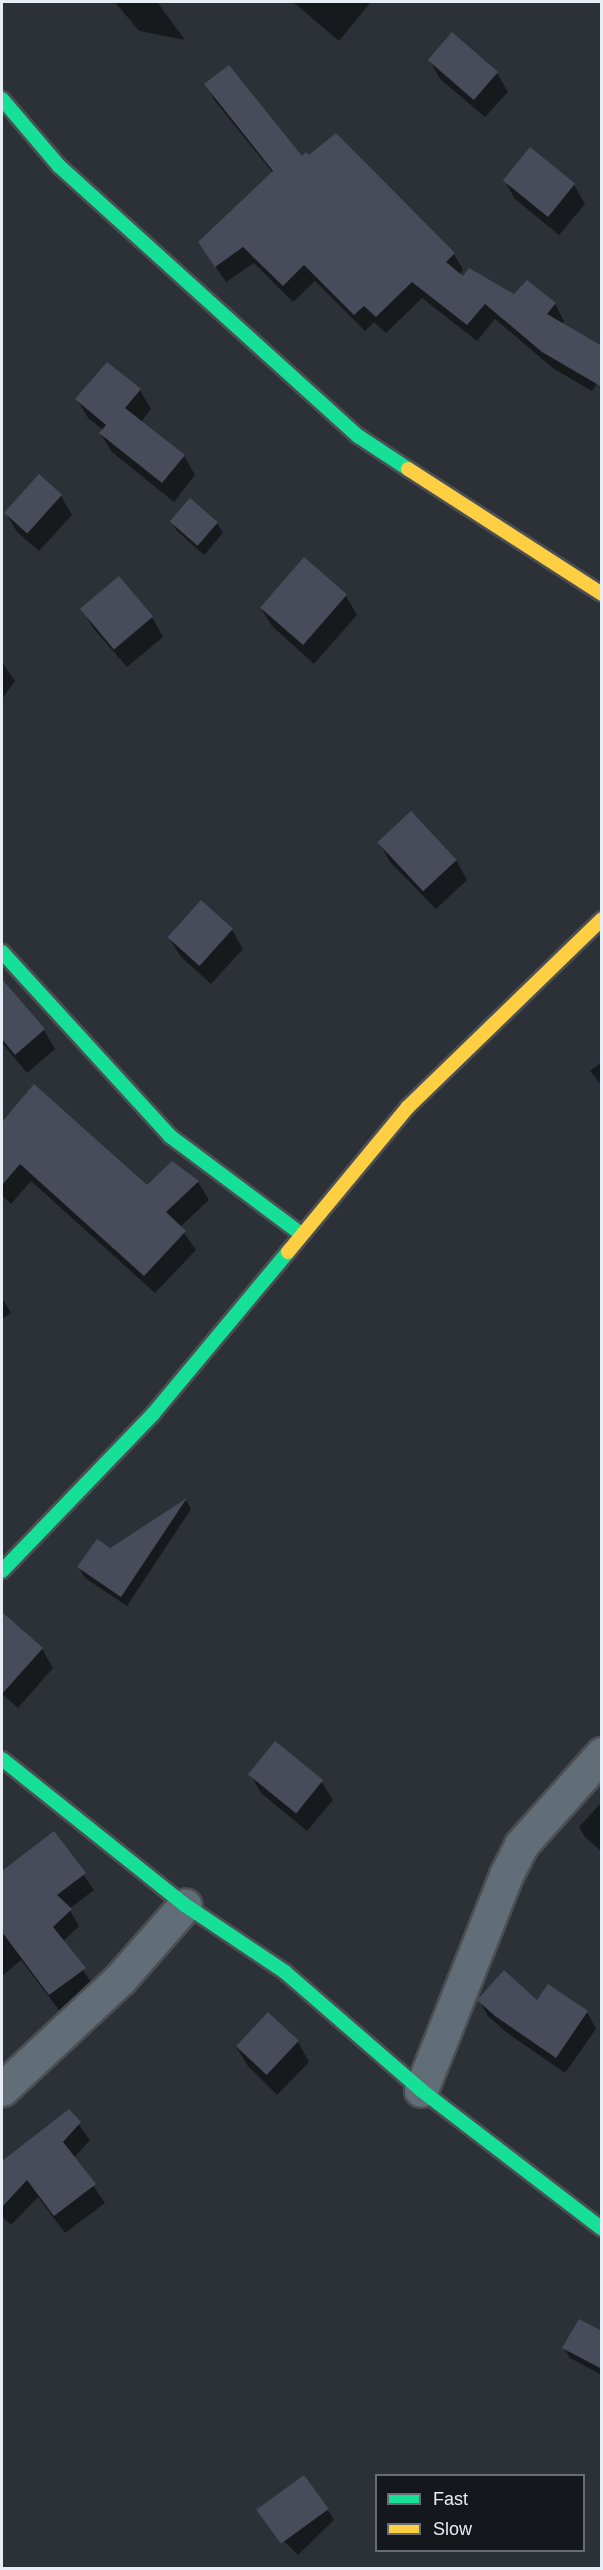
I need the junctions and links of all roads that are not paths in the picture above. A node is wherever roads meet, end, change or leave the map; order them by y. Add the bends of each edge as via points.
1 (2, 99) edge
2 (602, 594) edge
3 (602, 919) edge
4 (2, 952) edge
5 (301, 1234) junction
6 (2, 1571) edge
7 (602, 1754) edge
8 (2, 1759) edge
9 (185, 1905) junction
10 (2, 2089) edge
11 (421, 2090) junction
12 (602, 2229) edge

1 - 2 street via 59,166 357,436
3 - 5 street via 408,1107
4 - 5 street via 170,1136
5 - 6 street via 153,1414
7 - 11 street via 521,1845
8 - 9 street
9 - 10 street via 120,1979
9 - 11 street via 285,1972
11 - 12 street

